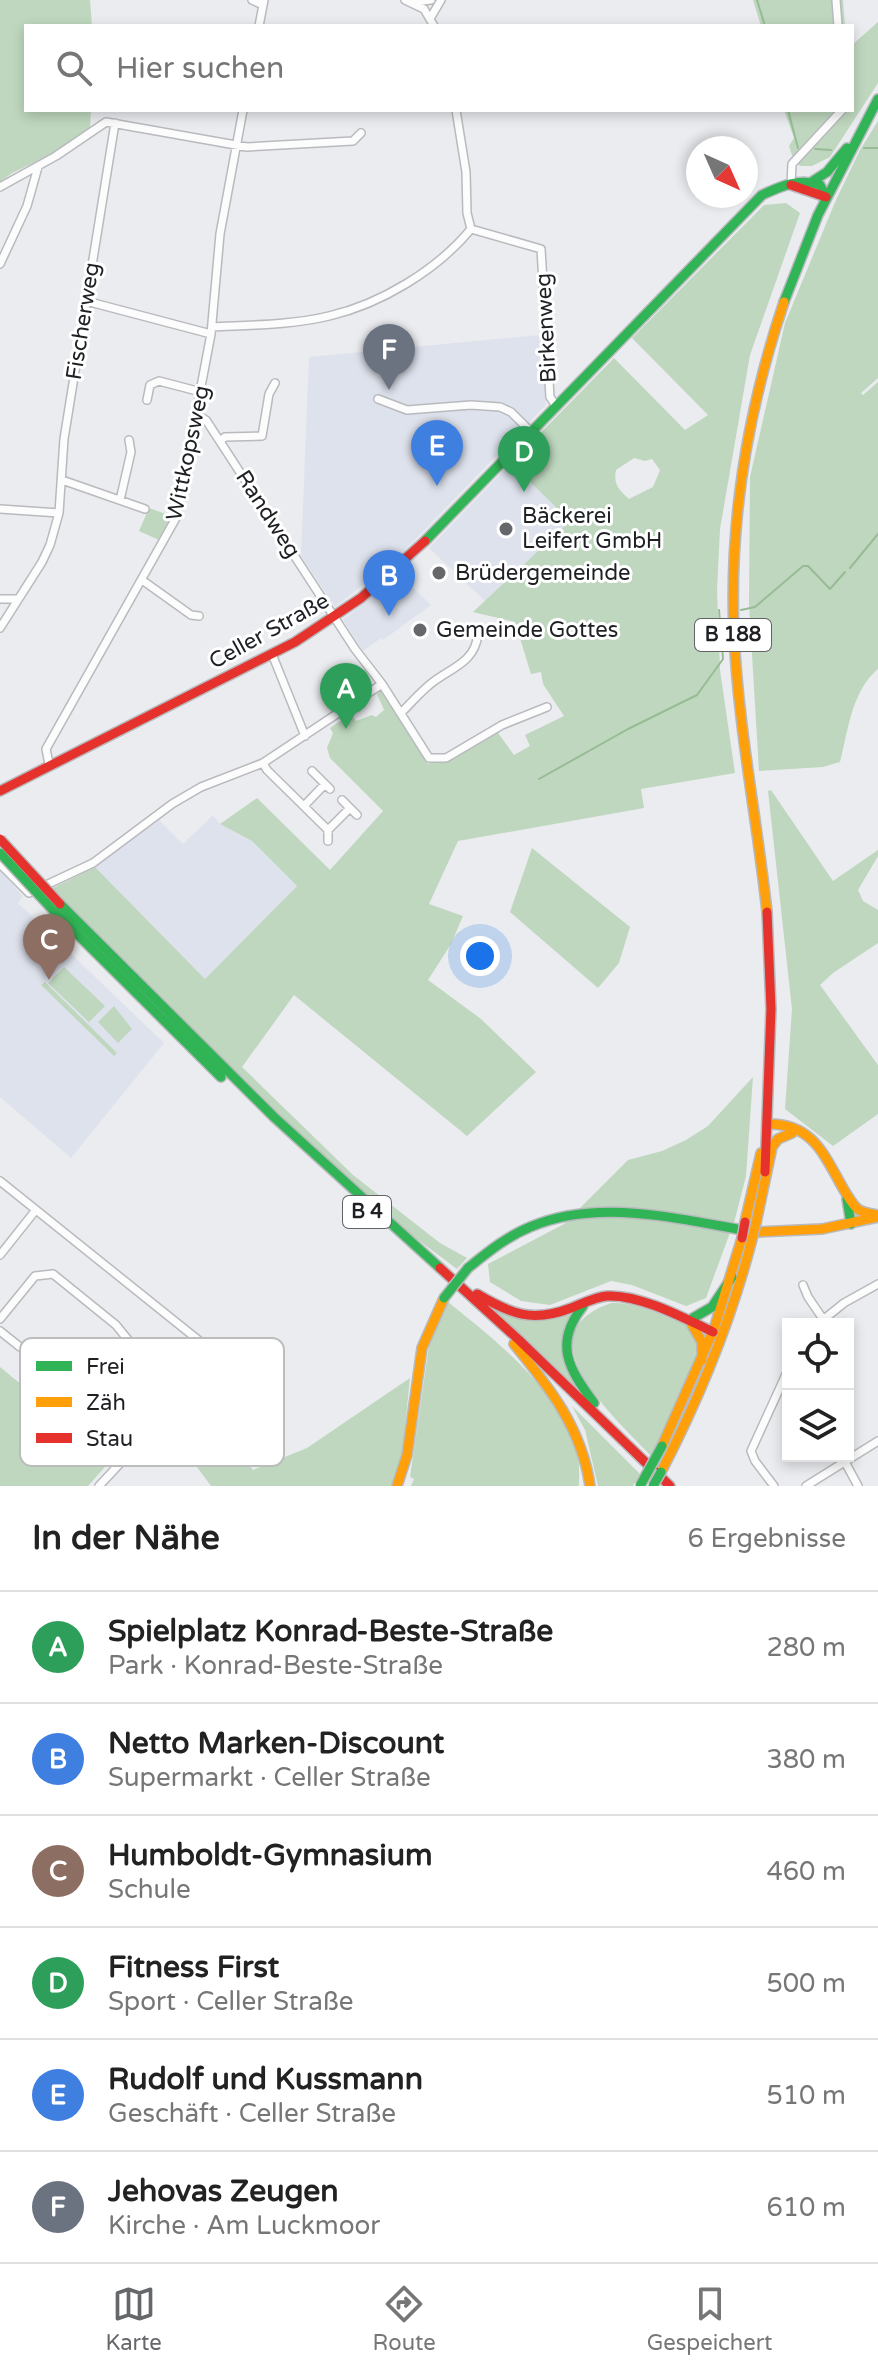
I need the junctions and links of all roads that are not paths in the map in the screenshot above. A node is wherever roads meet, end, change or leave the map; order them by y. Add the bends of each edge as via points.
1 (252, 0) edge
2 (431, 0) edge
3 (441, 0) edge
4 (836, 0) edge
5 (409, 1) edge
6 (264, 2) edge
7 (431, 17) junction
8 (259, 24) edge
9 (433, 24) edge
10 (838, 24) edge
11 (878, 99) edge
12 (243, 112) edge
13 (456, 112) edge
14 (840, 112) edge
15 (115, 123) junction
16 (361, 133) dead end
17 (854, 140) junction
18 (237, 145) junction
19 (38, 167) junction
20 (813, 181) junction
21 (791, 185) junction
22 (0, 187) edge
23 (826, 197) junction
24 (471, 229) junction
25 (0, 264) edge
26 (86, 301) junction
27 (212, 331) junction
28 (275, 383) dead end
29 (201, 392) junction
30 (378, 399) dead end
31 (147, 400) dead end
32 (552, 402) junction
33 (197, 415) junction
34 (531, 432) junction
35 (129, 440) dead end
36 (220, 441) junction
37 (62, 480) junction
38 (120, 500) junction
39 (0, 509) edge
40 (145, 509) dead end
41 (59, 513) junction
42 (142, 580) junction
43 (0, 599) edge
44 (18, 599) junction
45 (199, 616) dead end
46 (335, 617) junction
47 (0, 628) edge
48 (478, 634) dead end
49 (272, 654) junction
50 (382, 684) junction
51 (547, 707) dead end
52 (401, 713) junction
53 (305, 736) junction
54 (263, 763) junction
55 (49, 764) junction
56 (312, 771) dead end
57 (0, 791) edge
58 (342, 800) dead end
59 (304, 806) junction
60 (350, 808) junction
61 (357, 815) dead end
62 (328, 830) junction
63 (0, 839) edge
64 (328, 841) dead end
65 (0, 853) edge
66 (0, 864) edge
67 (56, 907) junction
68 (189, 1041) junction
69 (770, 1098) junction
70 (767, 1124) junction
71 (791, 1129) junction
72 (765, 1172) junction
73 (0, 1181) edge
74 (845, 1193) junction
75 (853, 1204) junction
76 (35, 1211) junction
77 (878, 1216) edge
78 (855, 1223) junction
79 (748, 1231) junction
80 (0, 1255) edge
81 (443, 1271) junction
82 (732, 1277) junction
83 (803, 1285) dead end
84 (876, 1288) edge
85 (596, 1298) junction
86 (818, 1318) edge
87 (824, 1318) edge
88 (0, 1319) edge
89 (688, 1319) junction
90 (727, 1325) junction
91 (0, 1331) edge
92 (715, 1331) junction
93 (127, 1338) edge
94 (196, 1338) edge
95 (514, 1344) junction
96 (20, 1347) edge
97 (719, 1347) junction
98 (702, 1360) junction
99 (782, 1383) edge
100 (618, 1434) junction
101 (878, 1441) edge
102 (854, 1456) edge
103 (845, 1462) joint
104 (117, 1466) edge
105 (99, 1486) edge
106 (397, 1486) edge
107 (590, 1486) edge
108 (640, 1486) edge
109 (653, 1486) edge
110 (660, 1486) edge
111 (670, 1486) edge
112 (774, 1486) edge
113 (806, 1486) edge
114 (858, 1486) edge

1 - 6 street
2 - 5 street
3 - 7 street
4 - 10 street
5 - 7 street
6 - 8 street
7 - 9 street
11 - 17 main road, B 188
12 - 18 street, Wittkopsweg
13 - 24 street
14 - 21 street via 792,164
15 - 18 street
15 - 19 street via 98,125
15 - 26 street, Fischerweg
16 - 18 street via 353,141
17 - 20 main road
17 - 23 main road, B 188
18 - 27 street, Wittkopsweg via 218,246
19 - 22 street
19 - 25 street
20 - 21 main road, Celler Straße
20 - 23 main road
21 - 23 main road
21 - 32 main road, Celler Straße via 762,195
23 - 69 main road, B 188 via 788,284 763,364 746,445 734,548 735,673 770,944
24 - 27 street via 417,276 354,308
24 - 32 street, Birkenweg via 541,249
26 - 27 street
26 - 37 street, Fischerweg
27 - 29 street, Wittkopsweg
28 - 36 street via 262,436
29 - 31 street via 159,381 150,385
29 - 33 street, Wittkopsweg
30 - 34 street via 407,410 500,407
32 - 34 main road, Celler Straße
33 - 36 street, Randweg
33 - 42 street, Wittkopsweg via 176,518
34 - 46 main road, Celler Straße via 406,560
35 - 38 street
36 - 46 street, Randweg
37 - 38 street
37 - 41 street, Fischerweg
38 - 40 street
39 - 41 street
41 - 44 street, Fischerweg via 50,545
42 - 45 street
42 - 55 street, Wittkopsweg via 46,749
43 - 44 street
44 - 47 street, Fischerweg
46 - 49 main road, Celler Straße
46 - 50 street, Randweg
48 - 52 street via 466,662 434,681
49 - 53 street
49 - 55 main road, Celler Straße
50 - 52 street, Randweg
50 - 53 street
51 - 52 street, Randweg via 436,760 429,758
53 - 54 street
54 - 59 street
54 - 66 street via 201,787 93,863 29,893
55 - 57 main road, Celler Straße
56 - 59 street via 328,786
58 - 60 street
59 - 62 street
60 - 61 street
60 - 62 street
62 - 64 street
63 - 67 main road, B 4, bridge
65 - 67 main road, B 4, bridge
67 - 68 main road, B 4
68 - 81 main road, B 4
68 - 95 main road, B 4
69 - 70 main road, B 188
69 - 71 main road
70 - 71 main road
70 - 72 main road, B 188
70 - 79 main road, B 188
71 - 72 main road via 772,1147
71 - 74 main road via 814,1140
72 - 79 main road, B 188
73 - 76 street
74 - 75 main road
74 - 78 main road
75 - 77 main road
75 - 78 main road
76 - 80 street
76 - 94 street
77 - 78 main road
78 - 79 main road
79 - 82 main road, B 188
79 - 90 main road, B 188
79 - 106 main road, bridge via 624,1212 575,1213 517,1231 491,1247 444,1298 422,1348 407,1455
81 - 85 main road via 500,1308 526,1316 553,1315
81 - 100 main road, B 4
82 - 89 main road via 712,1307
82 - 92 main road, B 188
83 - 86 street
84 - 87 street
85 - 89 main road via 624,1296
85 - 100 main road via 572,1319 566,1352 576,1378
88 - 93 street via 35,1276 53,1274
89 - 92 main road
89 - 98 main road via 700,1337
90 - 92 main road
90 - 97 main road, B 188
91 - 96 street
92 - 97 main road
92 - 98 main road, B 188
95 - 107 main road via 568,1415 585,1454
95 - 110 main road, B 4
97 - 109 main road, B 188, bridge
98 - 108 main road, B 188, bridge
99 - 112 street via 751,1451
100 - 111 main road, B 4
101 - 102 street
103 - 113 street
103 - 114 street
104 - 105 street

